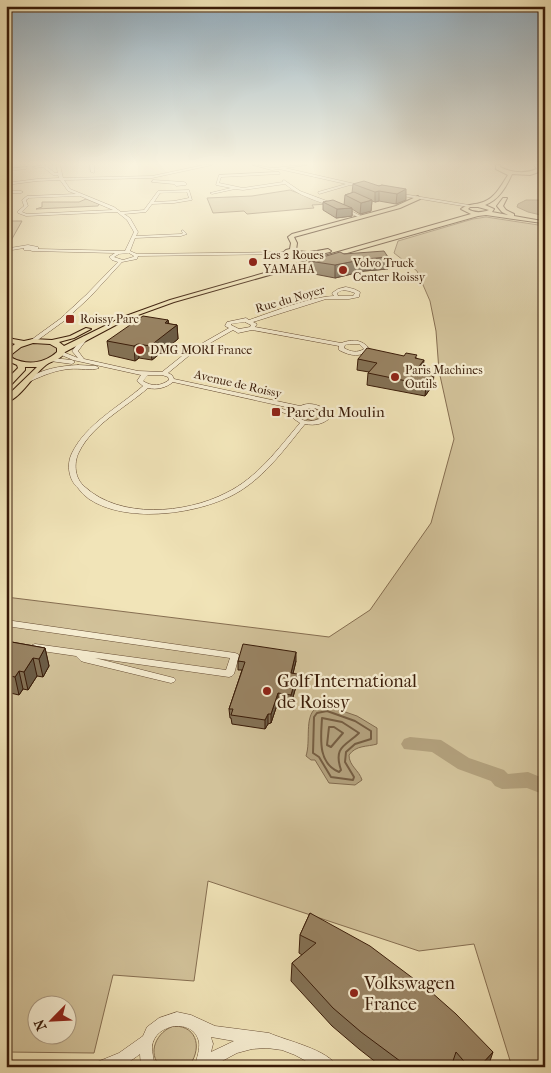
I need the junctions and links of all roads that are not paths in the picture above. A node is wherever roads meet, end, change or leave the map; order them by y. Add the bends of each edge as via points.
1 (123, 215) edge
2 (359, 215) edge
3 (368, 215) edge
4 (453, 215) edge
5 (474, 215) edge
6 (499, 215) edge
7 (515, 215) edge
8 (518, 215) edge
9 (361, 217) junction
10 (542, 222) edge
11 (183, 232) dead end
12 (135, 237) junction
13 (363, 243) junction
14 (6, 250) edge
15 (126, 251) junction
16 (100, 252) junction
17 (291, 253) junction
18 (136, 255) junction
19 (112, 256) junction
20 (121, 261) junction
21 (262, 271) junction
22 (336, 296) dead end
23 (250, 321) junction
24 (252, 328) junction
25 (231, 329) junction
26 (89, 336) junction
27 (47, 339) junction
28 (10, 342) edge
29 (341, 345) dead end
30 (62, 352) junction
31 (48, 361) junction
32 (84, 361) junction
33 (20, 364) junction
34 (96, 368) junction
35 (164, 373) junction
36 (146, 374) junction
37 (140, 379) junction
38 (29, 380) junction
39 (170, 382) junction
40 (6, 385) edge
41 (147, 386) junction
42 (6, 401) edge
43 (300, 408) junction
44 (294, 415) junction
45 (304, 422) junction
46 (6, 623) edge
47 (25, 646) edge
48 (80, 655) junction
49 (171, 680) dead end
50 (198, 1024) junction
51 (147, 1041) junction
52 (278, 1042) junction
53 (202, 1066) edge
54 (102, 1067) edge
55 (148, 1067) edge
56 (330, 1067) edge

1 - 12 street via 135,228
2 - 9 street
3 - 9 main road
4 - 13 main road
5 - 26 main road via 172,301 125,318
6 - 10 main road
7 - 10 main road
8 - 10 main road
9 - 17 main road via 294,235 291,237 294,243
11 - 12 street via 182,236
12 - 15 street
13 - 17 main road via 320,253
13 - 21 main road
14 - 16 street via 30,248
15 - 16 street
15 - 18 street
15 - 19 street
16 - 19 street
17 - 18 street
17 - 21 main road via 286,263
18 - 20 street via 133,259
19 - 20 street via 114,260
20 - 27 street
21 - 27 main road via 154,302 72,337
22 - 23 street, Rue du Noyer
23 - 24 street via 254,324
23 - 25 street, Rue du Noyer via 232,322 228,326
24 - 25 street via 242,331
24 - 29 street
25 - 35 street via 189,352
26 - 30 main road
26 - 32 street via 75,351
27 - 28 main road
27 - 30 main road via 58,344
28 - 33 main road via 8,356
30 - 31 main road
30 - 32 street
31 - 33 main road
31 - 34 street
31 - 38 main road
32 - 36 street
33 - 40 main road via 21,372
34 - 37 street
34 - 38 street via 53,368
35 - 36 street
35 - 39 street via 170,376
36 - 37 street
37 - 41 street
38 - 42 main road
39 - 41 street via 160,387
39 - 43 street, Avenue de Roissy
39 - 44 street, Avenue de Roissy
41 - 45 street via 93,430 79,446 72,461 72,475 80,486 98,500 118,507 172,511 210,503 228,495 258,474
43 - 44 street
43 - 45 street, Avenue de Roissy via 316,406 329,414 322,421
44 - 45 street, Avenue de Roissy
46 - 48 street via 235,656 229,674
47 - 48 street
48 - 49 street via 84,659
50 - 51 street via 179,1017 170,1019 156,1027
50 - 52 street via 214,1032
50 - 53 street via 207,1043
51 - 54 street via 124,1058
51 - 55 street
52 - 53 street via 231,1048
52 - 56 street via 308,1052

